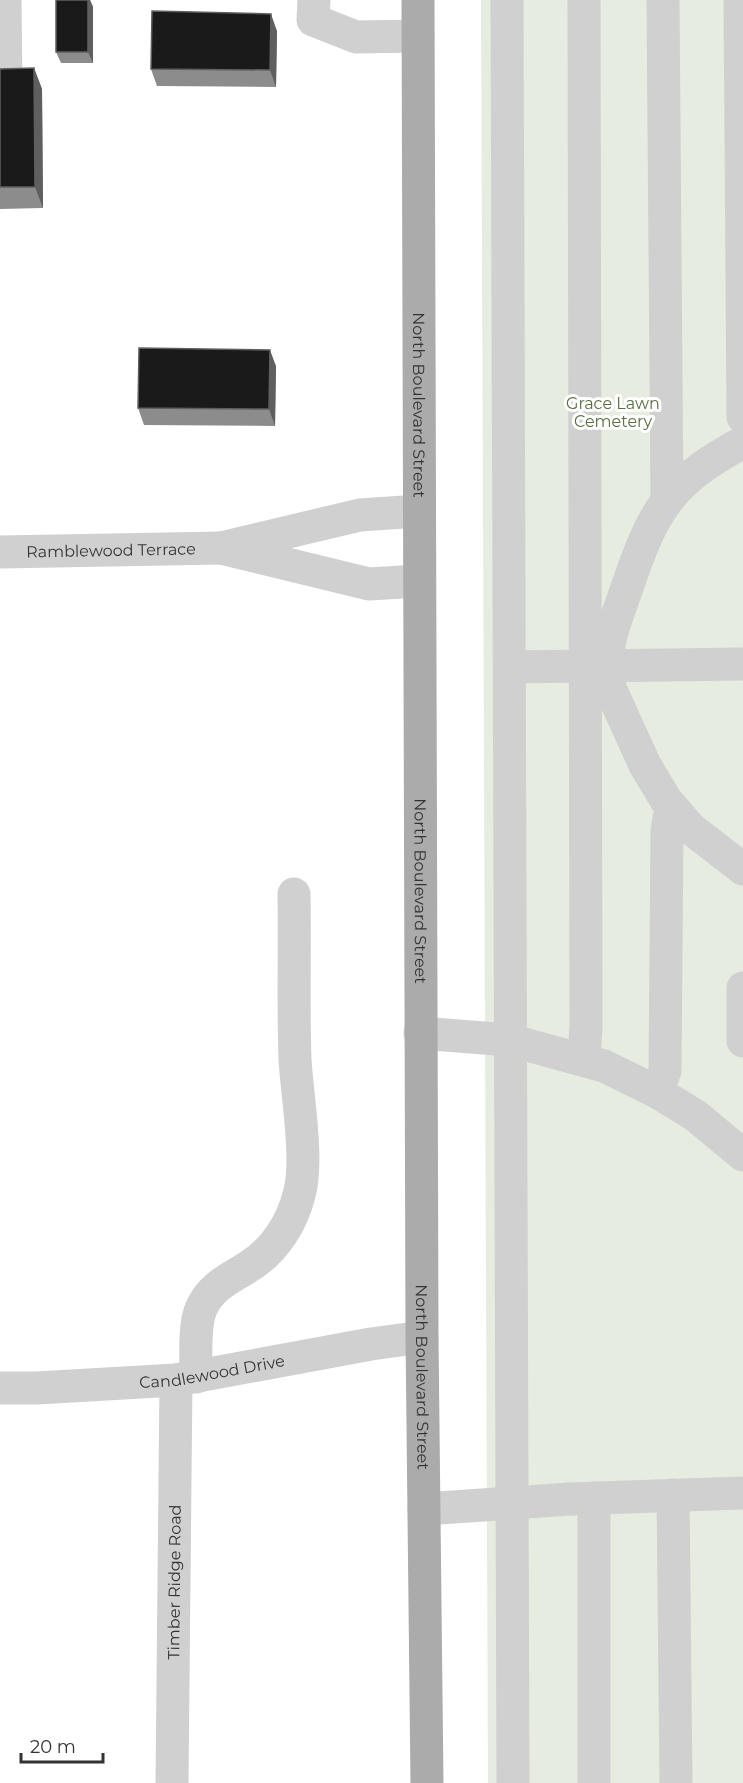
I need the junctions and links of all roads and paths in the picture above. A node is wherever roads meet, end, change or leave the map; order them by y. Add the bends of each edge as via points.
1 (5, 0) edge
2 (314, 0) edge
3 (418, 0) edge
4 (507, 0) edge
5 (584, 0) edge
6 (663, 0) edge
7 (740, 0) edge
8 (418, 36) junction
9 (0, 83) edge
10 (743, 417) edge
11 (743, 442) edge
12 (667, 501) junction
13 (419, 511) junction
14 (221, 548) junction
15 (0, 552) edge
16 (419, 581) junction
17 (743, 664) edge
18 (598, 666) junction
19 (510, 667) junction
20 (672, 807) junction
21 (743, 869) edge
22 (294, 894) dead end
23 (743, 988) edge
24 (420, 1033) junction
25 (509, 1040) junction
26 (743, 1041) edge
27 (584, 1060) junction
28 (657, 1092) junction
29 (742, 1145) edge
30 (422, 1337) junction
31 (186, 1378) junction
32 (0, 1388) edge
33 (743, 1493) edge
34 (673, 1495) junction
35 (594, 1498) junction
36 (513, 1502) junction
37 (424, 1509) junction
38 (172, 1783) edge
39 (427, 1783) edge
40 (513, 1783) edge
41 (594, 1783) edge
42 (676, 1783) edge

1 - 9 street via 6,83
2 - 8 street via 314,20 356,37
3 - 8 main road, North Boulevard Street
4 - 19 street
5 - 18 street
6 - 12 street
7 - 10 street
8 - 13 main road, North Boulevard Street
11 - 12 street via 686,479
12 - 18 street via 642,548 610,644
13 - 14 street, Ramblewood Terrace via 360,515
13 - 16 main road, North Boulevard Street
14 - 15 street, Ramblewood Terrace
14 - 16 street, Ramblewood Terrace via 369,584
16 - 24 main road, North Boulevard Street
17 - 18 street
18 - 19 street
18 - 20 street via 645,765
18 - 27 street
19 - 25 street
20 - 21 street via 690,828
20 - 28 street via 667,831 665,1071
22 - 31 street, Timber Ridge Road via 295,1057 303,1161 300,1192 280,1237 253,1264 221,1282 205,1300 199,1311
23 - 26 street
24 - 25 street
24 - 30 main road, North Boulevard Street
25 - 27 street
25 - 36 street
27 - 28 street
28 - 29 street
30 - 31 street, Candlewood Drive
30 - 37 main road, North Boulevard Street
31 - 32 street, Candlewood Drive
31 - 38 street, Timber Ridge Road
33 - 34 street
34 - 35 street
34 - 42 street
35 - 36 street
35 - 41 street
36 - 37 street
36 - 40 street
37 - 39 main road, North Boulevard Street

